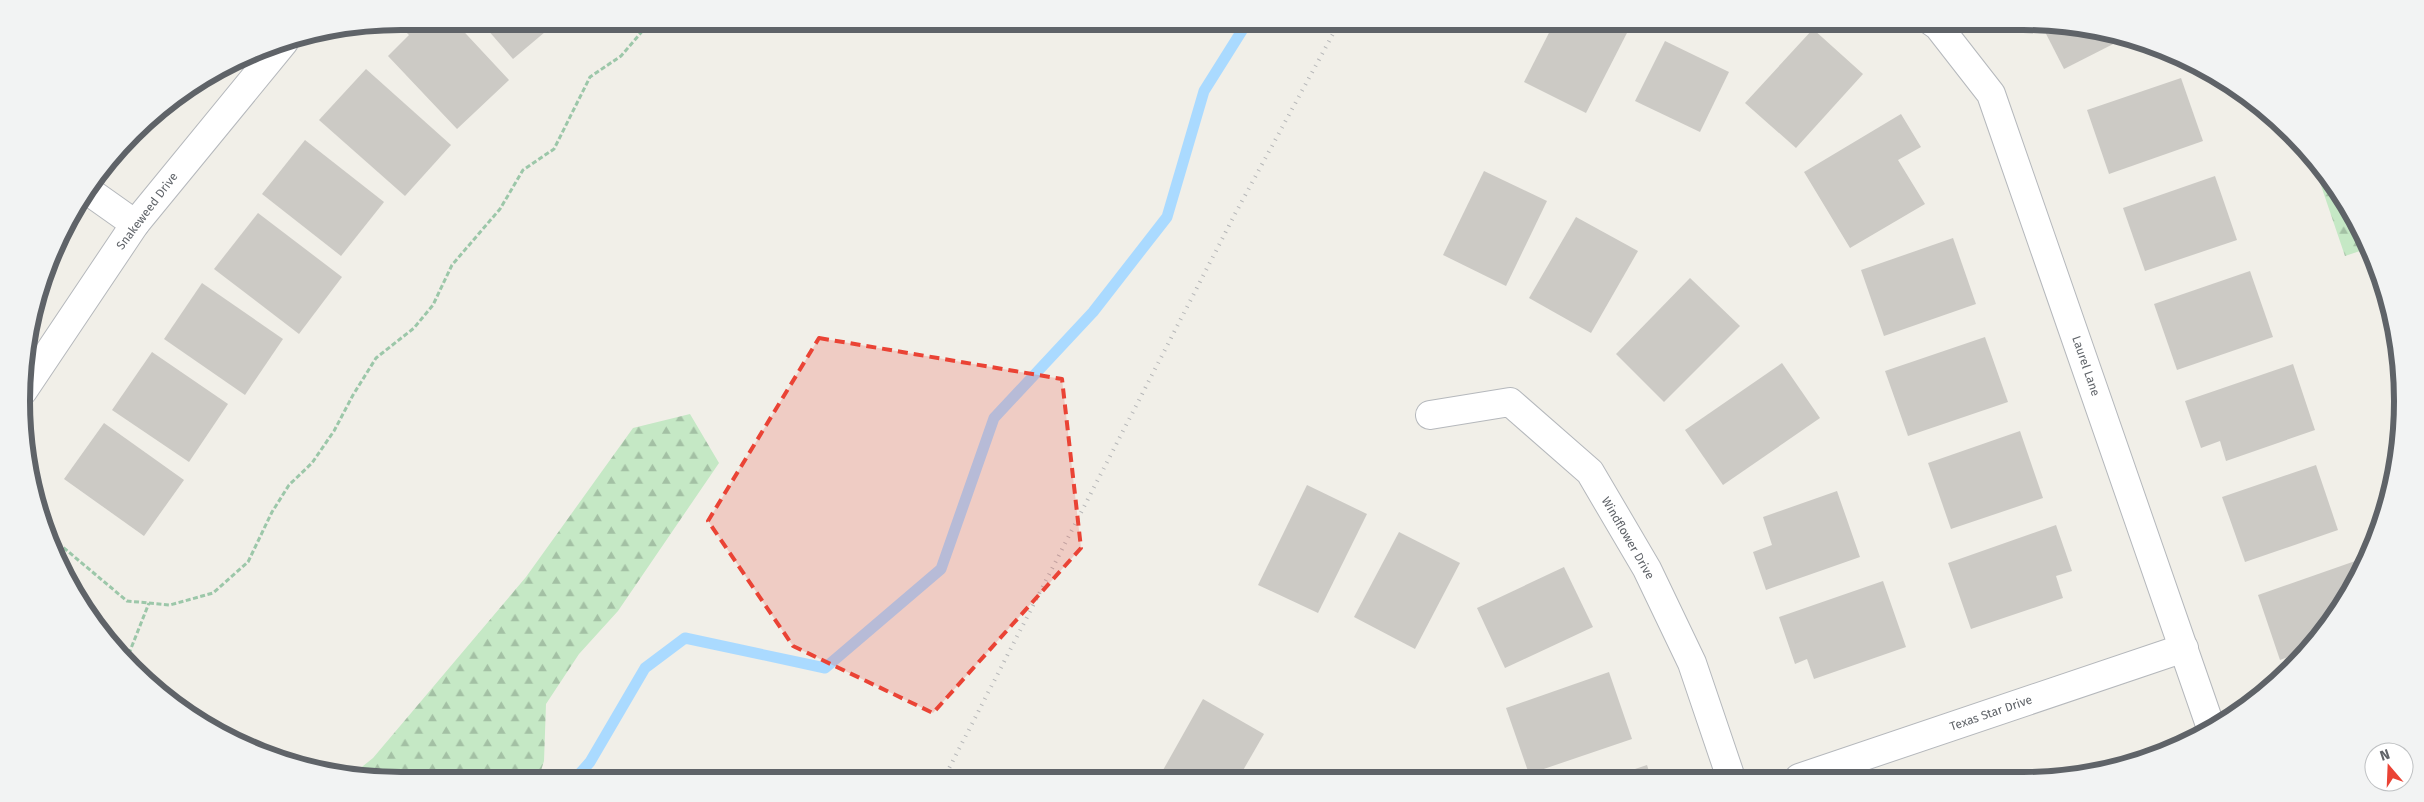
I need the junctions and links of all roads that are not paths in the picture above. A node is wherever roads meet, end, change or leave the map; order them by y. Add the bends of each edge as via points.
1 (1941, 30) edge
2 (276, 52) edge
3 (94, 194) edge
4 (135, 224) junction
5 (31, 379) edge
6 (1430, 414) dead end
7 (2184, 648) junction
8 (2209, 722) edge
9 (1729, 772) edge
10 (1817, 772) edge

1 - 7 street, Laurel Lane via 1991,94
2 - 4 street, Snakeweed Drive
3 - 4 street
4 - 5 street, Snakeweed Drive
6 - 9 street, Windflower Drive via 1510,402 1590,472 1647,569 1692,664
7 - 8 street, Laurel Lane
7 - 10 street, Texas Star Drive

